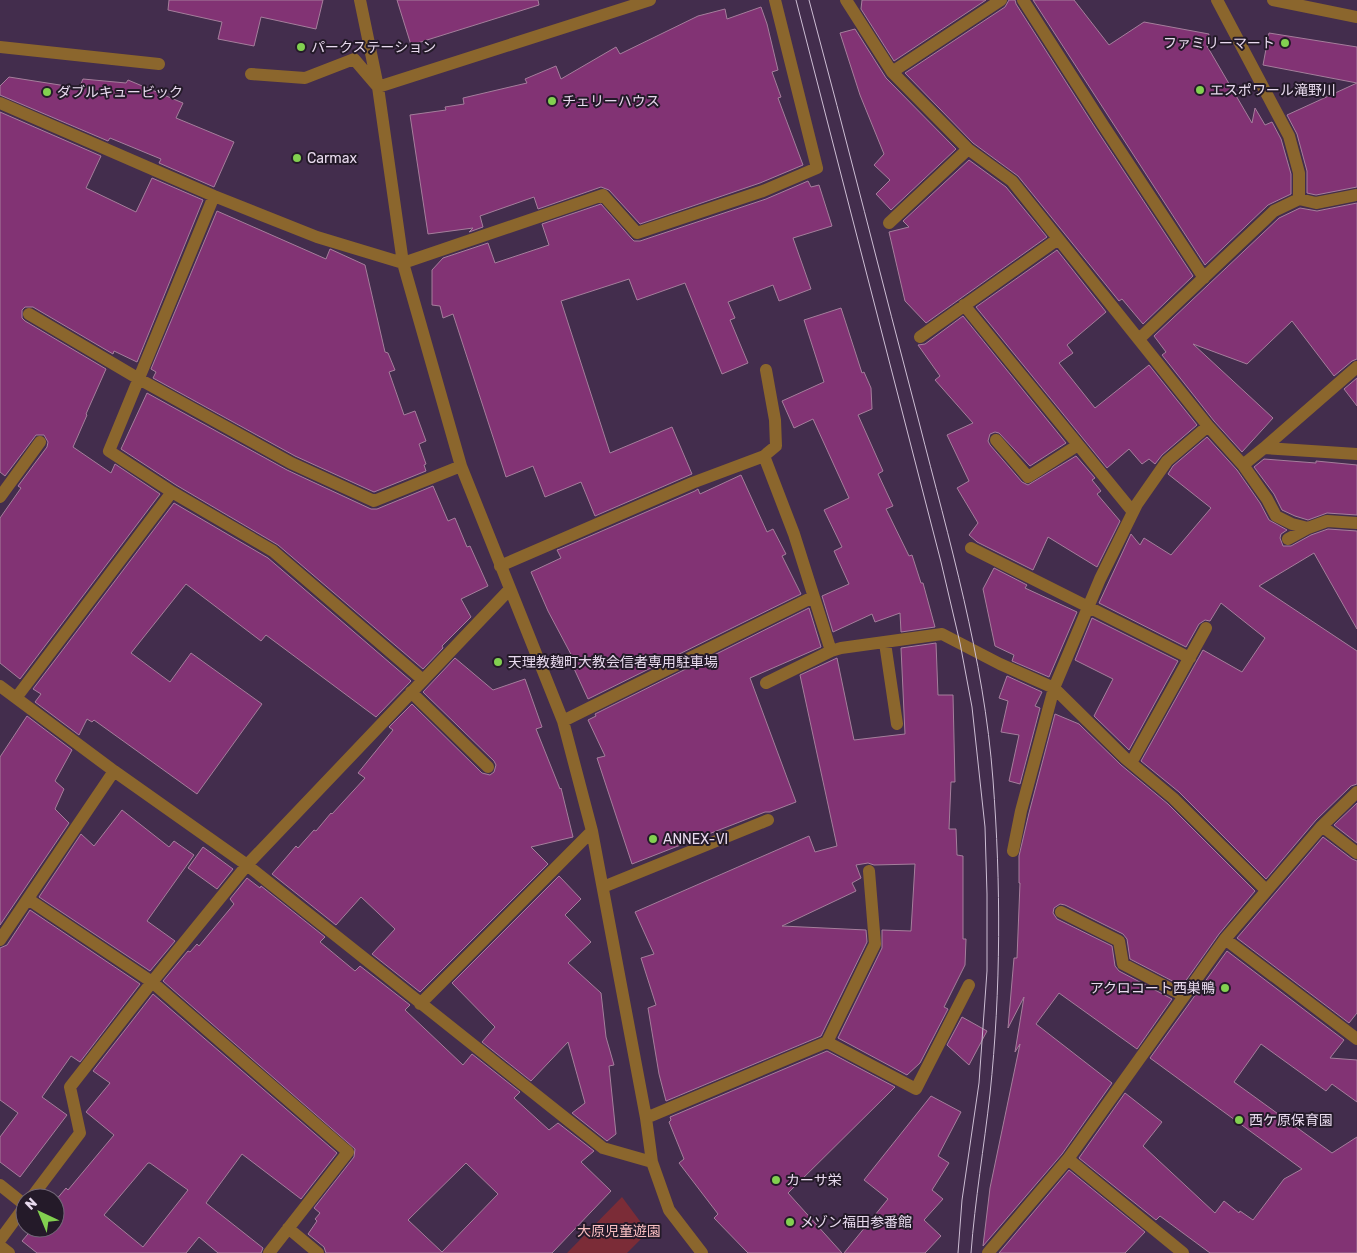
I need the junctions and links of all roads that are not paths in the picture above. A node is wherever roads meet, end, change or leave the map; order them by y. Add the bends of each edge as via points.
1 (360, 0) edge
2 (650, 0) edge
3 (775, 0) edge
4 (846, 0) edge
5 (1002, 0) edge
6 (1023, 0) edge
7 (1217, 0) edge
8 (1273, 0) edge
9 (1357, 16) edge
10 (0, 47) edge
11 (159, 64) dead end
12 (892, 72) junction
13 (251, 74) dead end
14 (378, 88) junction
15 (0, 103) edge
16 (968, 149) junction
17 (1357, 195) edge
18 (214, 196) junction
19 (1299, 199) junction
20 (889, 223) dead end
21 (1058, 239) junction
22 (403, 263) junction
23 (1204, 278) junction
24 (964, 305) junction
25 (28, 314) dead end
26 (920, 337) dead end
27 (1139, 339) junction
28 (1357, 367) edge
29 (766, 370) dead end
30 (139, 379) junction
31 (1208, 426) junction
32 (996, 440) dead end
33 (40, 442) dead end
34 (1078, 444) junction
35 (1264, 448) junction
36 (1357, 454) edge
37 (764, 456) junction
38 (1243, 464) junction
39 (461, 466) junction
40 (172, 492) junction
41 (0, 497) edge
42 (1133, 512) junction
43 (1357, 523) edge
44 (1308, 528) junction
45 (1288, 539) dead end
46 (970, 548) dead end
47 (500, 566) junction
48 (510, 589) junction
49 (813, 598) junction
50 (1089, 606) junction
51 (1206, 628) dead end
52 (884, 643) junction
53 (832, 651) junction
54 (1190, 658) junction
55 (423, 680) junction
56 (766, 683) dead end
57 (0, 686) edge
58 (1054, 688) junction
59 (412, 692) junction
60 (16, 698) junction
61 (563, 722) junction
62 (897, 724) dead end
63 (1131, 764) junction
64 (488, 767) dead end
65 (114, 771) junction
66 (1357, 792) edge
67 (768, 820) dead end
68 (1322, 826) junction
69 (592, 831) junction
70 (1013, 851) dead end
71 (1357, 852) edge
72 (246, 866) junction
73 (869, 871) dead end
74 (603, 887) junction
75 (1266, 890) junction
76 (28, 899) junction
77 (1061, 912) dead end
78 (1225, 939) junction
79 (0, 940) edge
80 (152, 982) junction
81 (969, 985) dead end
82 (1184, 996) junction
83 (420, 1004) junction
84 (1357, 1040) edge
85 (827, 1042) junction
86 (646, 1118) junction
87 (1068, 1159) junction
88 (652, 1162) junction
89 (0, 1185) edge
90 (39, 1188) edge
91 (15, 1197) edge
92 (15, 1219) edge
93 (288, 1228) junction
94 (0, 1240) edge
95 (0, 1246) edge
96 (9, 1253) edge
97 (269, 1253) edge
98 (318, 1253) edge
99 (702, 1253) edge
100 (988, 1253) edge
101 (1183, 1253) edge

1 - 14 street
2 - 14 street
3 - 22 street via 816,168 763,192 636,233 602,195
4 - 12 street
5 - 12 street
6 - 23 street
7 - 19 street via 1290,136 1299,174
8 - 9 street
10 - 11 street
12 - 16 street
13 - 14 street via 305,78 354,59
14 - 22 street
15 - 18 street
16 - 20 street
16 - 21 street via 1012,181
17 - 19 street via 1316,203
18 - 22 street via 318,237
18 - 30 street
19 - 23 street via 1274,212
21 - 24 street
21 - 27 street
22 - 39 street
23 - 27 street
24 - 26 street
24 - 34 street
25 - 30 street
27 - 31 street
28 - 35 street
29 - 37 street via 776,446
30 - 39 street via 291,463 374,500
30 - 40 street via 109,450
31 - 38 street
31 - 42 street via 1167,461
32 - 34 street via 1028,477
33 - 41 street
34 - 42 street
35 - 36 street
35 - 38 street
37 - 47 street via 692,483
37 - 49 street via 794,534
38 - 44 street via 1276,516
39 - 47 street
40 - 55 street via 274,551
40 - 60 street
42 - 50 street
43 - 44 street via 1327,521
44 - 45 street
46 - 50 street
47 - 48 street
48 - 55 street
48 - 61 street
49 - 53 street
49 - 61 street
50 - 54 street
50 - 58 street
51 - 54 street
52 - 53 street
52 - 58 street via 942,634
52 - 62 street
53 - 56 street
54 - 63 street
55 - 59 street
57 - 60 street
58 - 63 street
58 - 70 street
59 - 64 street
59 - 72 street
60 - 65 street
61 - 69 street
63 - 75 street via 1173,798
65 - 72 street
65 - 76 street
66 - 68 street
67 - 74 street
68 - 71 street
68 - 75 street
69 - 74 street
69 - 83 street
72 - 80 street
72 - 83 street
73 - 85 street via 875,944
74 - 86 street
75 - 78 street
76 - 79 street
76 - 80 street
77 - 82 street via 1119,941 1123,964
78 - 82 street
78 - 84 street
80 - 90 street via 70,1087 80,1133
80 - 93 street via 348,1152
81 - 85 street via 916,1089
82 - 87 street
83 - 88 street via 603,1148
85 - 86 street
86 - 88 street
87 - 100 street
87 - 101 street
88 - 99 street via 669,1210
89 - 91 street
92 - 94 street
93 - 97 street
93 - 98 street
95 - 96 street

